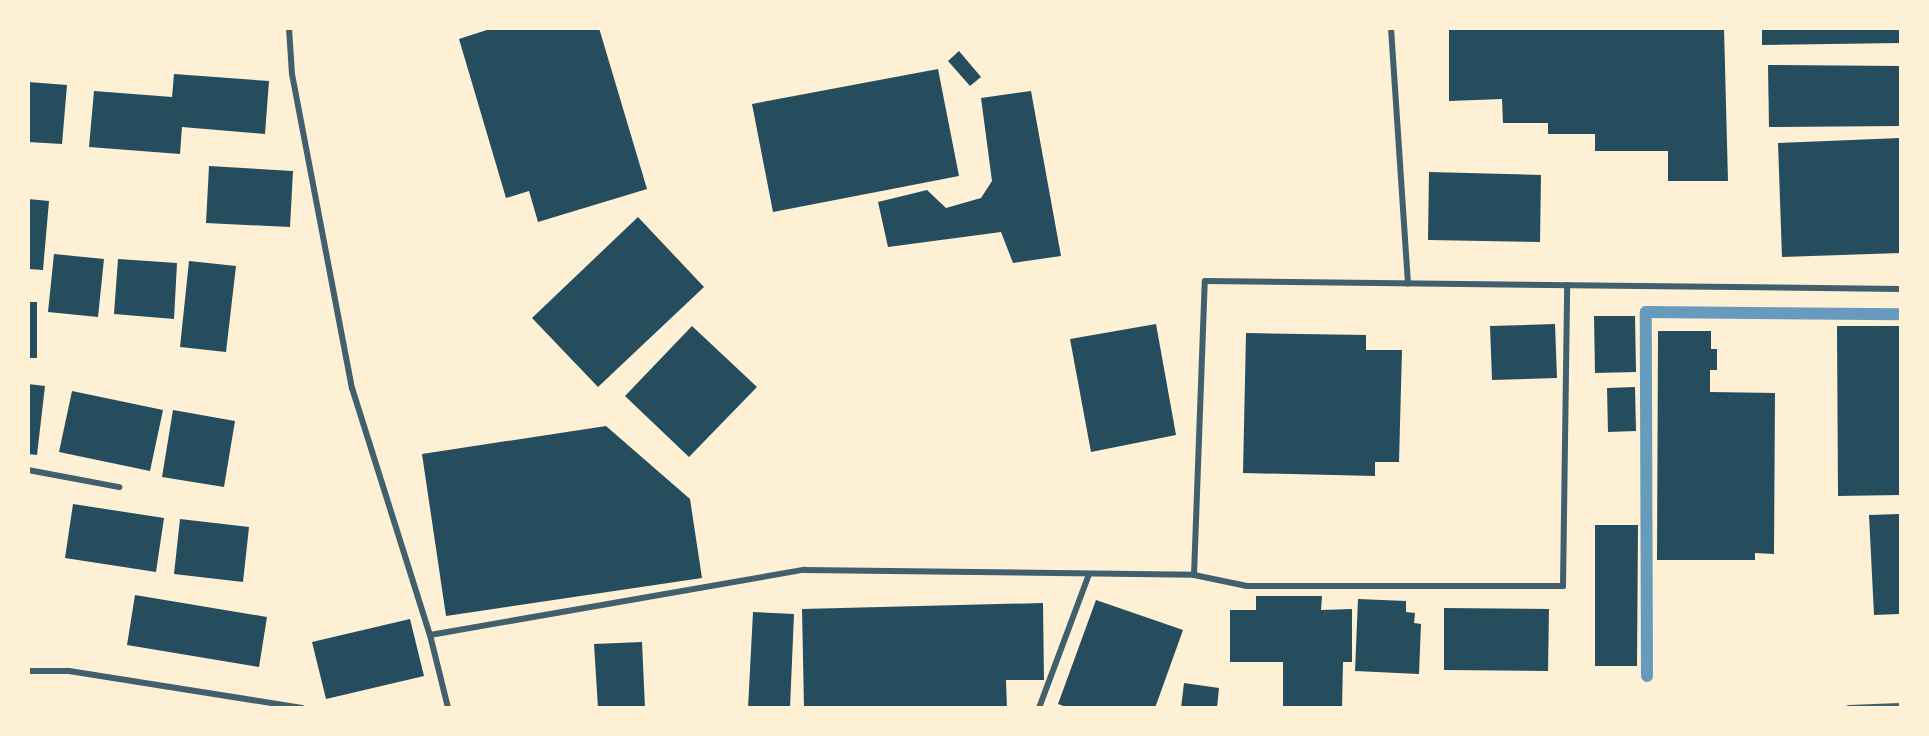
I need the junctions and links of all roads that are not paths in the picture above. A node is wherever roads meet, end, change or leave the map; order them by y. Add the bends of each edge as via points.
1 (289, 28) edge
2 (1391, 28) edge
3 (1408, 284) junction
4 (1567, 285) junction
5 (1900, 289) edge
6 (28, 470) edge
7 (120, 487) dead end
8 (1089, 574) junction
9 (1194, 575) junction
10 (430, 635) junction
11 (28, 671) edge
12 (1900, 706) edge
13 (302, 708) edge
14 (448, 708) edge
15 (1039, 708) edge
16 (1849, 708) edge

1 - 10 street via 292,74 352,388
2 - 3 street
3 - 4 street
3 - 9 street via 1205,281
4 - 5 street
4 - 9 street via 1563,585 1248,586
6 - 7 street
8 - 9 street
8 - 10 street via 804,570
8 - 15 street
10 - 14 street
11 - 13 street via 69,671
12 - 16 street

